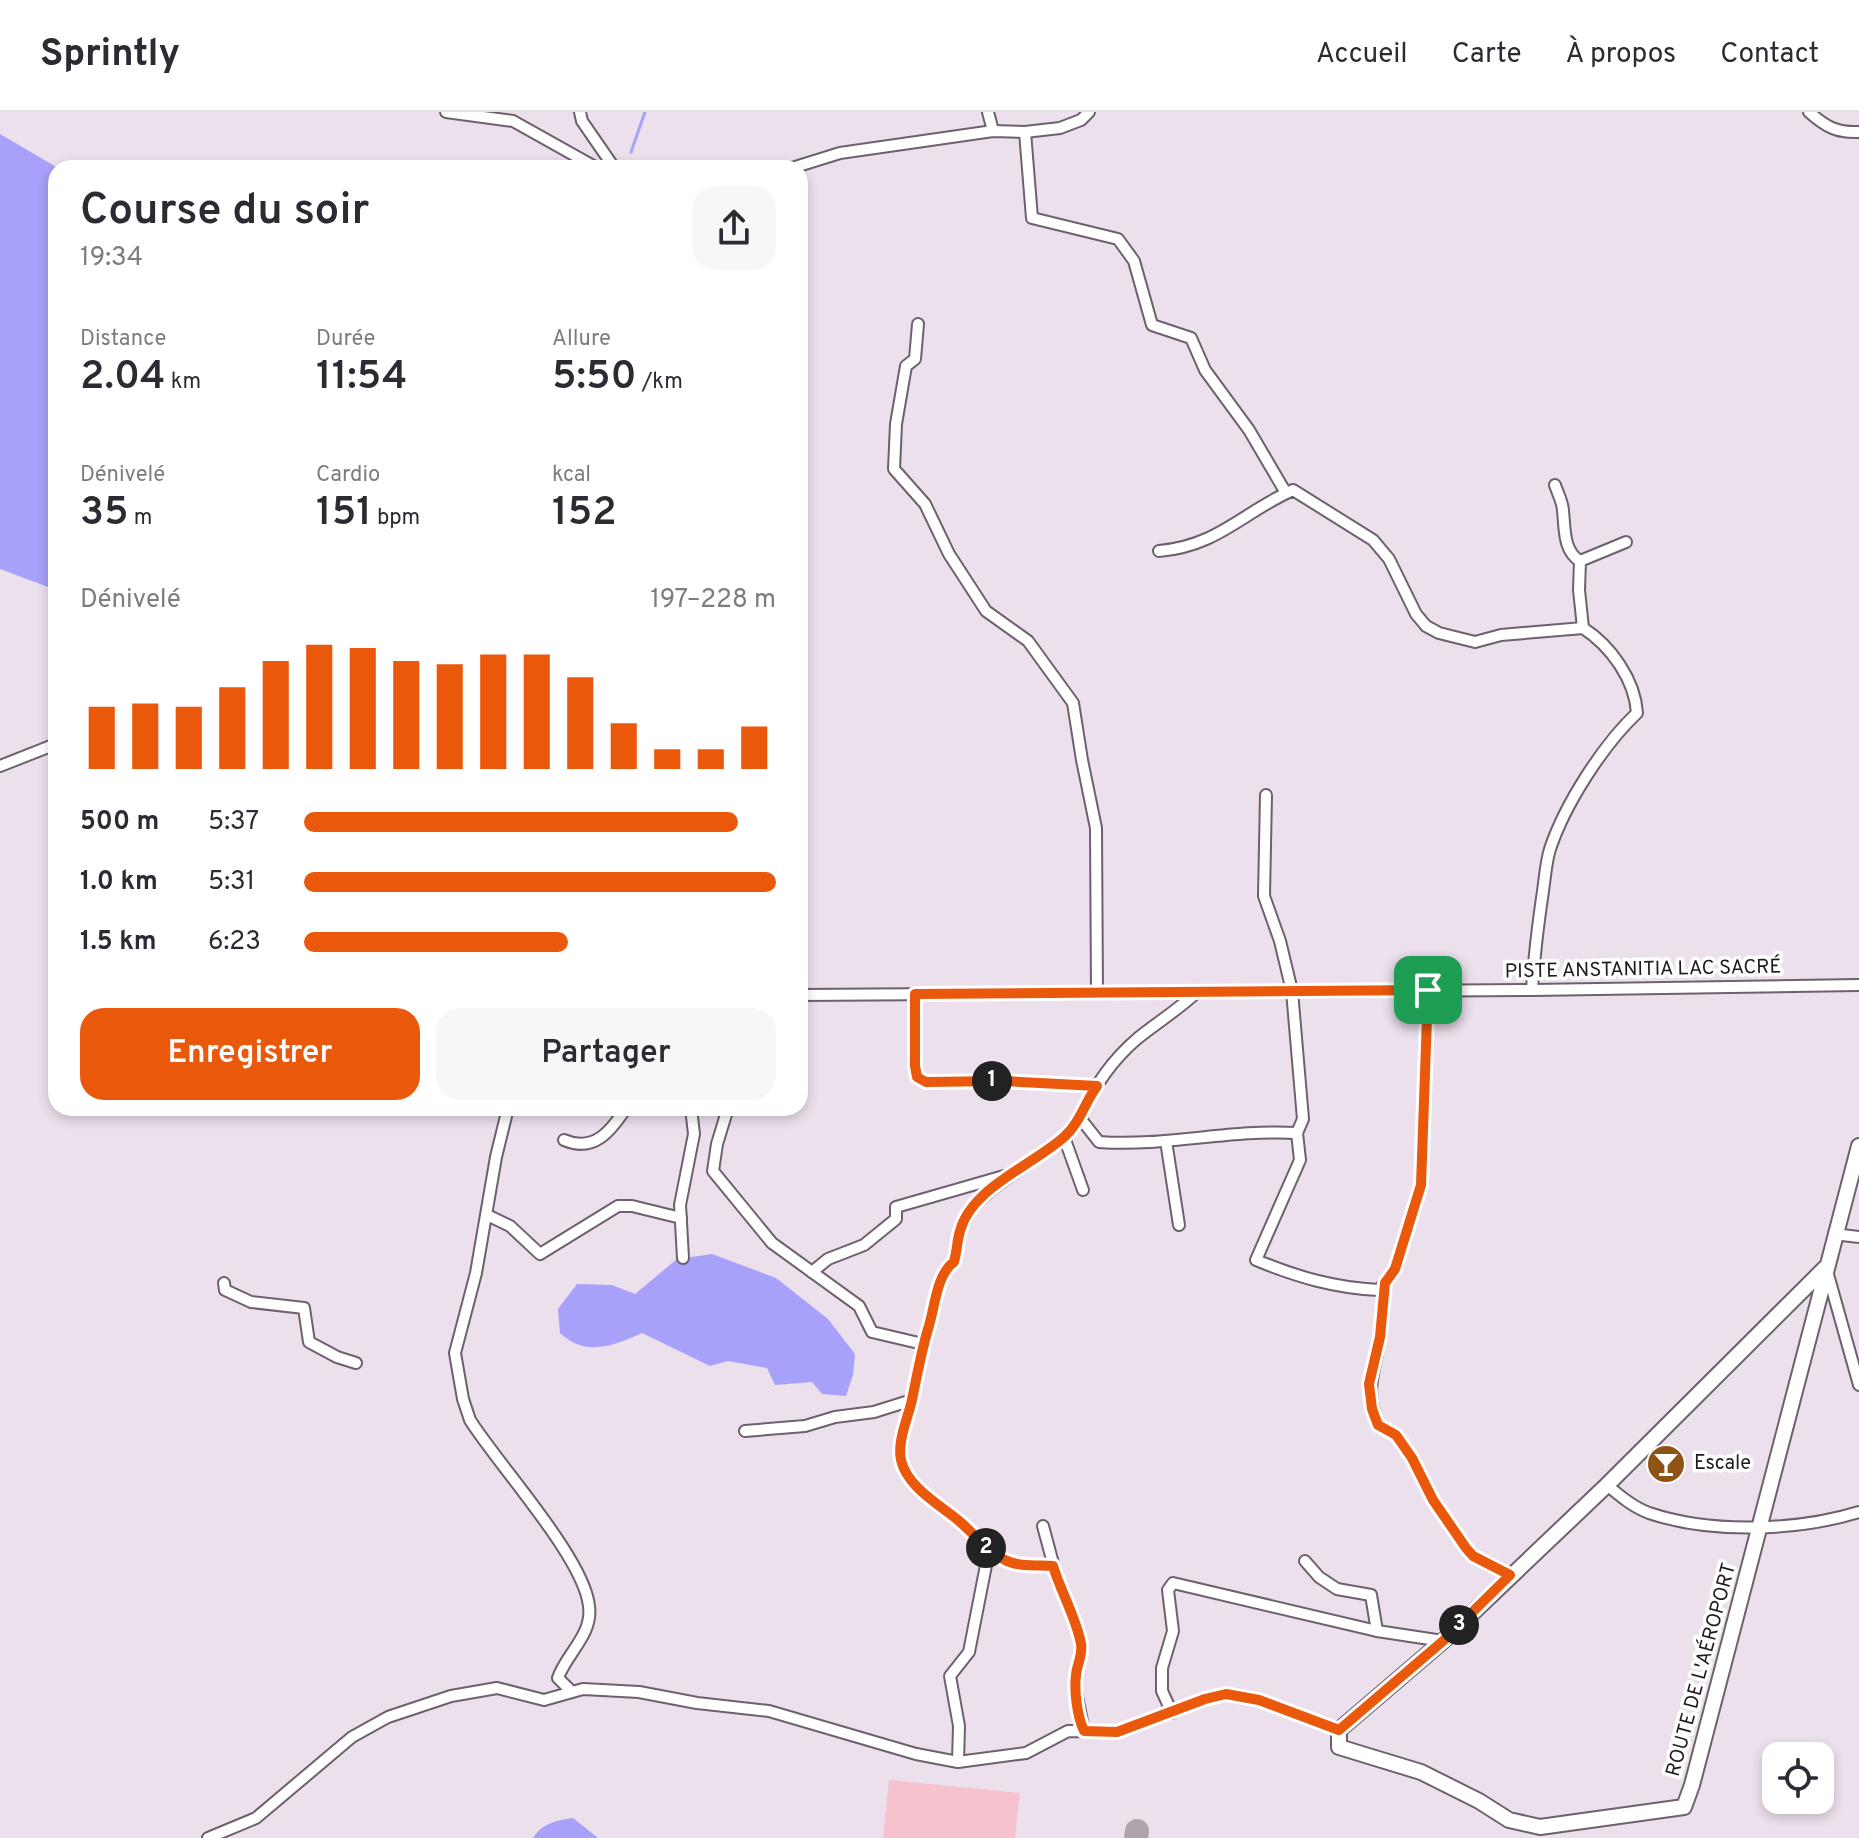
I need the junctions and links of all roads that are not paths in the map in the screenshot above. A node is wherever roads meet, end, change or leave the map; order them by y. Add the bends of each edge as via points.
1 (446, 112) edge
2 (580, 112) edge
3 (988, 112) edge
4 (1089, 112) edge
5 (1809, 112) edge
6 (993, 131) junction
7 (1025, 132) junction
8 (1859, 132) edge
9 (584, 160) edge
10 (609, 160) edge
11 (808, 163) edge
12 (918, 324) dead end
13 (1555, 485) dead end
14 (1286, 493) junction
15 (1626, 542) dead end
16 (1159, 551) dead end
17 (1580, 561) junction
18 (1583, 628) junction
19 (48, 747) edge
20 (0, 766) edge
21 (1266, 795) dead end
22 (1859, 985) edge
23 (1428, 990) junction
24 (1532, 990) junction
25 (1292, 991) junction
26 (1197, 992) junction
27 (1097, 993) junction
28 (915, 994) junction
29 (808, 995) edge
30 (1097, 1086) junction
31 (506, 1116) edge
32 (621, 1116) edge
33 (692, 1116) edge
34 (726, 1116) edge
35 (1080, 1118) junction
36 (1297, 1133) junction
37 (1064, 1137) junction
38 (564, 1140) dead end
39 (1166, 1141) junction
40 (1859, 1146) edge
41 (1014, 1173) junction
42 (1083, 1190) dead end
43 (487, 1215) junction
44 (681, 1218) junction
45 (1179, 1225) dead end
46 (1834, 1234) junction
47 (1859, 1237) edge
48 (683, 1258) dead end
49 (1825, 1268) junction
50 (812, 1272) junction
51 (224, 1283) dead end
52 (1385, 1283) junction
53 (923, 1344) junction
54 (356, 1363) dead end
55 (1859, 1385) edge
56 (912, 1400) junction
57 (745, 1431) dead end
58 (1607, 1485) junction
59 (1859, 1512) edge
60 (1043, 1526) dead end
61 (1761, 1528) junction
62 (989, 1550) junction
63 (1305, 1561) dead end
64 (1053, 1566) junction
65 (1510, 1575) junction
66 (1377, 1631) junction
67 (1443, 1641) junction
68 (571, 1691) junction
69 (1172, 1713) junction
70 (1339, 1730) junction
71 (1084, 1731) junction
72 (958, 1762) junction
73 (208, 1838) edge

1 - 9 street via 513,121
2 - 10 street
3 - 6 street
4 - 7 street via 1060,128
5 - 8 street via 1826,127
6 - 7 street
6 - 11 street via 840,153
7 - 14 street via 1032,218 1118,239 1134,261 1152,325 1191,338 1205,370
12 - 27 street via 915,359 906,366 896,424 894,469 925,504 986,611 1028,641 1073,703 1096,828
13 - 17 street via 1563,510 1562,530 1573,557
14 - 16 street via 1212,538
14 - 18 street via 1293,490 1373,540 1389,559 1416,614 1439,633 1475,642
15 - 17 street
17 - 18 street
18 - 24 street via 1618,664 1637,713 1599,760 1550,849
19 - 20 street
21 - 25 street via 1264,896
22 - 24 street, PISTE ANSTANITIA LAC SACRÉ
23 - 24 street, PISTE ANSTANITIA LAC SACRÉ
23 - 25 street, PISTE ANSTANITIA LAC SACRÉ
23 - 52 street via 1421,1185 1395,1269
25 - 26 street, PISTE ANSTANITIA LAC SACRÉ
25 - 36 street via 1303,1119
26 - 27 street, PISTE ANSTANITIA LAC SACRÉ
26 - 30 street via 1137,1039
27 - 28 street, PISTE ANSTANITIA LAC SACRÉ
28 - 29 street, PISTE ANSTANITIA LAC SACRÉ
28 - 30 street via 915,1066 917,1077 926,1082
30 - 35 street
31 - 43 street
32 - 38 street via 611,1130 587,1145
33 - 44 street
34 - 50 street via 713,1171 772,1243
35 - 37 street
35 - 39 street via 1099,1142
36 - 39 street
36 - 52 street via 1300,1160 1256,1260 1301,1278 1348,1288 1379,1290
37 - 41 street
37 - 42 street
39 - 45 street
40 - 46 main road, ROUTE DE L'AÉROPORT
41 - 50 street via 896,1207 896,1219 885,1230
41 - 53 street via 972,1207 960,1230 954,1262 941,1280
43 - 44 street via 510,1226 540,1254 618,1206
43 - 68 street via 455,1353 463,1399 470,1420 570,1561 589,1607 586,1628 558,1678
44 - 48 street
46 - 47 street
46 - 49 main road, ROUTE DE L'AÉROPORT
49 - 55 street
49 - 58 main road
49 - 61 main road, ROUTE DE L'AÉROPORT
50 - 53 street via 859,1306 872,1332
51 - 54 street via 225,1290 251,1302 304,1308 309,1342
52 - 65 street via 1369,1384 1378,1425 1396,1435 1473,1556
53 - 56 street
56 - 57 street via 805,1426
56 - 62 street via 901,1460 936,1506
58 - 61 street via 1649,1513
58 - 65 main road
59 - 61 street via 1815,1524
60 - 64 street
61 - 70 main road, ROUTE DE L'AÉROPORT via 1686,1804 1540,1827 1509,1820 1421,1772 1339,1747
62 - 64 street via 1009,1562
62 - 72 street via 969,1652 950,1676 959,1726
63 - 66 street via 1337,1589 1371,1595
64 - 71 street via 1082,1649 1076,1692
65 - 67 main road
66 - 67 street
66 - 69 street via 1173,1583 1168,1590 1173,1631 1162,1668 1162,1691
67 - 70 main road
68 - 72 street via 639,1692 769,1711
68 - 73 street via 544,1700 497,1688 451,1696 388,1717 352,1737 256,1818
69 - 70 street via 1226,1694 1259,1700
69 - 71 street via 1117,1732
71 - 72 street via 1068,1731 1014,1756

